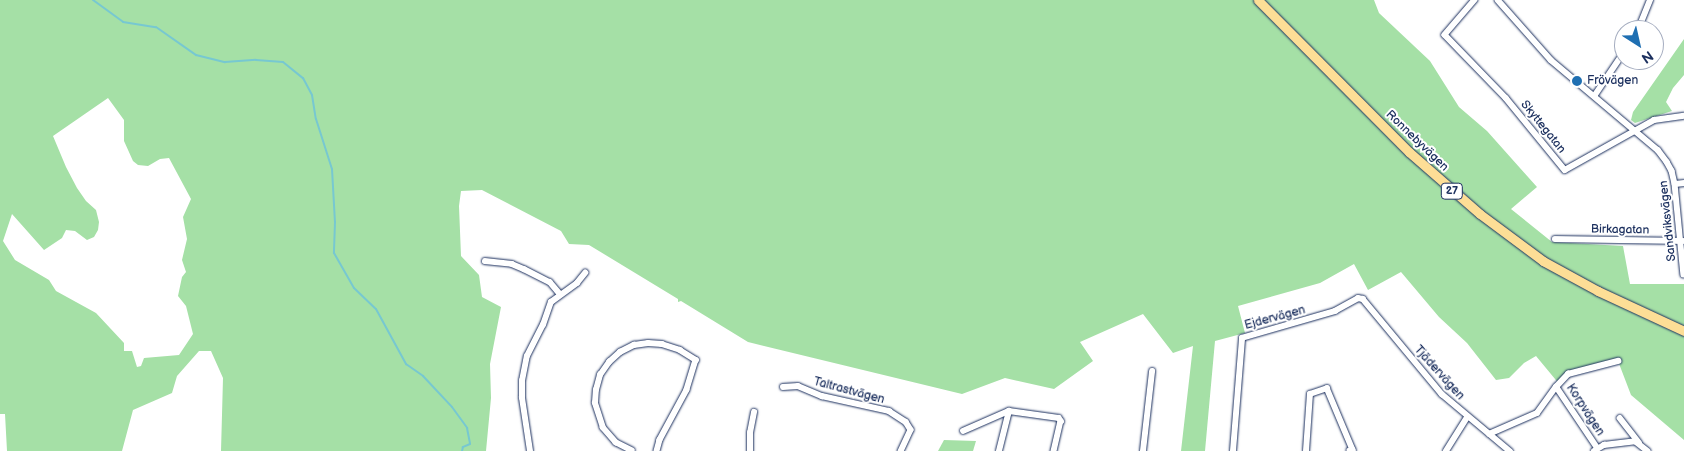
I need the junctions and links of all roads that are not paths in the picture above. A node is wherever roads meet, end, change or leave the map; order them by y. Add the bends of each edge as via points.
1 (1258, 0) edge
2 (1475, 0) edge
3 (1498, 0) edge
4 (1650, 0) edge
5 (1642, 20) edge
6 (1614, 67) edge
7 (1595, 95) junction
8 (1684, 116) edge
9 (1634, 130) junction
10 (1684, 183) edge
11 (1675, 184) junction
12 (1555, 239) dead end
13 (1682, 241) edge
14 (485, 261) dead end
15 (585, 273) dead end
16 (1684, 275) edge
17 (560, 294) junction
18 (1363, 299) joint
19 (1684, 331) edge
20 (1618, 361) dead end
21 (1152, 372) dead end
22 (783, 386) dead end
23 (1558, 386) junction
24 (1009, 411) junction
25 (754, 412) dead end
26 (1467, 418) junction
27 (1620, 418) dead end
28 (963, 431) dead end
29 (1489, 434) junction
30 (1641, 444) junction
31 (1596, 449) edge
32 (530, 451) edge
33 (632, 451) edge
34 (657, 451) edge
35 (750, 451) edge
36 (901, 451) edge
37 (999, 451) edge
38 (1054, 451) edge
39 (1143, 451) edge
40 (1233, 451) edge
41 (1306, 451) edge
42 (1350, 451) edge
43 (1446, 451) edge
44 (1510, 451) edge
45 (1648, 451) edge

1 - 19 main road, Ronnebyvägen / 27 via 1409,152 1480,214 1543,261
2 - 9 street, Skyttegatan via 1445,35 1506,98 1565,170
3 - 7 street, Sandviksvägen via 1551,60
4 - 5 street
6 - 7 street
7 - 9 street, Sandviksvägen
8 - 9 street, Skyttegatan via 1654,120
9 - 11 street, Sandviksvägen via 1662,156 1672,171
10 - 11 street
11 - 13 street, Sandviksvägen
12 - 13 street, Birkagatan
13 - 16 street, Sandviksvägen
14 - 17 street via 524,268 550,282
15 - 17 street
17 - 32 street via 551,302 524,368 523,411
18 - 26 street, Tjädervägen via 1436,388
18 - 40 street, Ejdervägen via 1358,298 1327,314 1242,338
20 - 23 street via 1568,374
21 - 39 street
22 - 36 street, Taltrastvägen via 798,386 822,396 889,412 906,422 911,430
23 - 29 street via 1537,413
23 - 31 street, Korpvägen
24 - 28 street
24 - 37 street
24 - 38 street via 1059,418
25 - 35 street
26 - 29 street, Tjädervägen
26 - 43 street
27 - 30 street
29 - 44 street, Tjädervägen
30 - 31 street via 1635,441
30 - 45 street
33 - 34 street via 616,443 603,428 598,416 596,390 600,375 620,352 648,343 680,350 696,360 687,390
41 - 42 street via 1310,394 1327,388 1353,450

